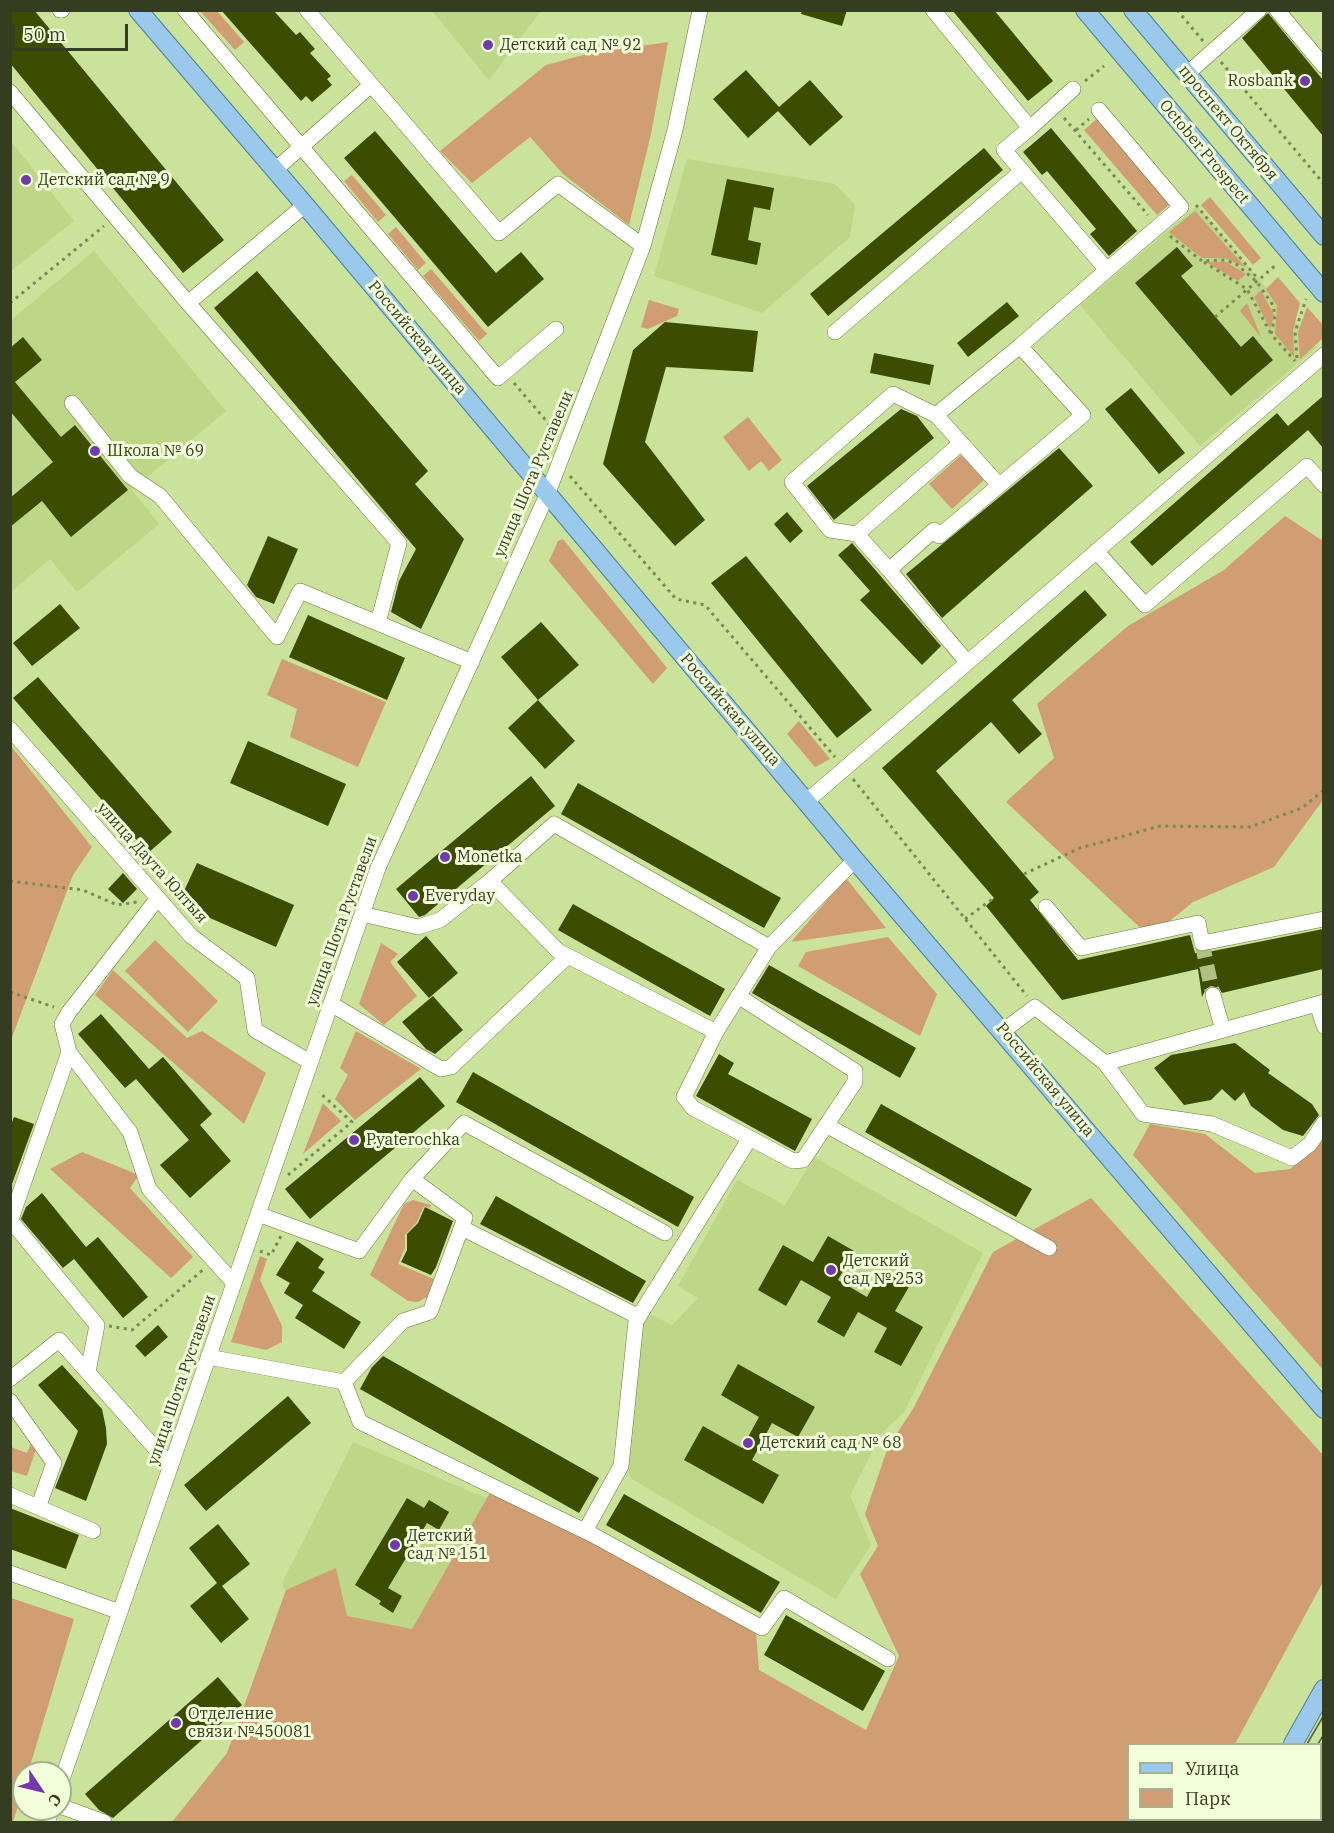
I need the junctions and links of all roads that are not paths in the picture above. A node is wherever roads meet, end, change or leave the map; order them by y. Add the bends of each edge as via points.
1 (138, 10) edge
2 (185, 10) edge
3 (306, 10) edge
4 (700, 10) edge
5 (933, 10) edge
6 (1085, 10) edge
7 (1133, 10) edge
8 (1259, 10) edge
9 (1277, 10) edge
10 (1323, 66) edge
11 (1187, 74) junction
12 (371, 85) junction
13 (1074, 89) road end
14 (10, 92) edge
15 (1099, 110) dead end
16 (1030, 128) junction
17 (301, 146) junction
18 (275, 170) junction
19 (1022, 171) junction
20 (305, 205) junction
21 (1323, 236) edge
22 (643, 246) junction
23 (1107, 270) junction
24 (1315, 296) edge
25 (188, 303) junction
26 (556, 329) dead end
27 (835, 332) dead end
28 (1020, 346) junction
29 (1323, 355) edge
30 (72, 403) dead end
31 (936, 416) junction
32 (961, 443) junction
33 (999, 485) junction
34 (1323, 485) edge
35 (547, 495) junction
36 (856, 534) junction
37 (1096, 551) junction
38 (889, 570) junction
39 (378, 623) junction
40 (472, 662) junction
41 (967, 662) junction
42 (10, 729) edge
43 (807, 801) junction
44 (855, 860) junction
45 (490, 881) junction
46 (158, 898) junction
47 (1046, 907) dead end
48 (363, 914) junction
49 (1323, 919) edge
50 (769, 947) junction
51 (568, 956) junction
52 (1213, 995) tunnel mouth
53 (738, 996) junction
54 (1320, 1003) edge
55 (331, 1004) junction
56 (1323, 1026) edge
57 (1223, 1030) junction
58 (1003, 1031) junction
59 (716, 1032) junction
60 (69, 1052) junction
61 (310, 1062) junction
62 (1105, 1063) junction
63 (1323, 1123) edge
64 (826, 1125) junction
65 (750, 1138) junction
66 (412, 1179) junction
67 (258, 1214) junction
68 (11, 1220) edge
69 (462, 1228) junction
70 (665, 1233) dead end
71 (1048, 1248) dead end
72 (234, 1283) junction
73 (639, 1317) junction
74 (208, 1357) junction
75 (88, 1372) junction
76 (10, 1379) edge
77 (344, 1382) junction
78 (10, 1401) edge
79 (1323, 1409) edge
80 (171, 1466) junction
81 (10, 1495) edge
82 (39, 1505) junction
83 (93, 1531) dead end
84 (585, 1531) junction
85 (10, 1573) edge
86 (120, 1612) junction
87 (888, 1659) dead end
88 (1323, 1689) edge
89 (1294, 1743) edge
90 (68, 1761) edge
91 (72, 1810) edge
92 (104, 1822) edge

1 - 18 main road, Российская улица
2 - 17 street
3 - 12 street
4 - 22 street, улица Шота Руставели via 675,130
5 - 16 street
6 - 24 main road, October Prospect
7 - 11 main road, проспект Октября
8 - 11 street
9 - 10 street
11 - 21 main road, проспект Октября
12 - 17 street
12 - 22 street via 499,234 558,184
13 - 16 street
14 - 25 street
15 - 23 street via 1181,207
16 - 19 street via 1004,150
17 - 18 street
17 - 26 street via 498,378
18 - 20 main road, Российская улица
19 - 23 street
19 - 27 street
20 - 25 street
20 - 35 main road, Российская улица
22 - 35 street, улица Шота Руставели
23 - 28 street
25 - 39 street via 399,543
28 - 31 street
28 - 33 street via 1083,415
29 - 37 street
30 - 39 street via 130,476 160,496 277,637 300,591
31 - 32 street
31 - 36 street via 893,394 792,482 830,530
32 - 33 street
32 - 36 street
33 - 38 street via 939,536 934,530
34 - 37 street via 1307,466 1144,605
35 - 40 street, улица Шота Руставели
35 - 43 main road, Российская улица
36 - 38 street
37 - 41 street
38 - 41 street
39 - 40 street
40 - 48 street, улица Шота Руставели via 378,868
41 - 43 street
42 - 46 street, улица Даута Юлтыя
43 - 44 main road, Российская улица
44 - 50 street
44 - 58 main road, Российская улица
45 - 48 street via 440,920 418,927
45 - 50 street via 554,824
45 - 51 street via 558,951
46 - 60 street via 62,1024
46 - 61 street, улица Даута Юлтыя via 190,936 247,978 255,1030
47 - 49 street via 1081,948 1198,923 1202,943
48 - 55 street, улица Шота Руставели
50 - 53 street
51 - 55 street via 451,1067 441,1069
51 - 59 street
52 - 57 street
53 - 59 street
53 - 64 street via 855,1071 855,1082
54 - 56 street
54 - 57 street
55 - 61 street, улица Шота Руставели
57 - 62 street
58 - 62 street via 1035,1007
58 - 79 main road, Российская улица
59 - 65 street via 684,1097 693,1108
60 - 68 street
60 - 72 street via 130,1132 149,1189
61 - 67 street, улица Шота Руставели
62 - 63 street via 1143,1114 1212,1124 1292,1158 1310,1144
64 - 65 street via 802,1160 793,1161
64 - 71 street
65 - 73 street
66 - 67 street via 359,1251
66 - 69 street via 465,1218
66 - 70 street via 464,1123
67 - 72 street, улица Шота Руставели
68 - 75 street via 97,1325
69 - 73 street
69 - 77 street via 430,1312 403,1321
72 - 74 street, улица Шота Руставели
73 - 84 street via 621,1466
74 - 77 street
74 - 80 street, улица Шота Руставели
75 - 76 street via 59,1340
75 - 80 street
77 - 84 street via 360,1422
78 - 82 street via 54,1462
80 - 86 street, улица Шота Руставели
81 - 82 street
82 - 83 street
84 - 87 street via 762,1628 784,1598
85 - 86 street
86 - 90 street, улица Шота Руставели
88 - 89 main road
91 - 92 street

